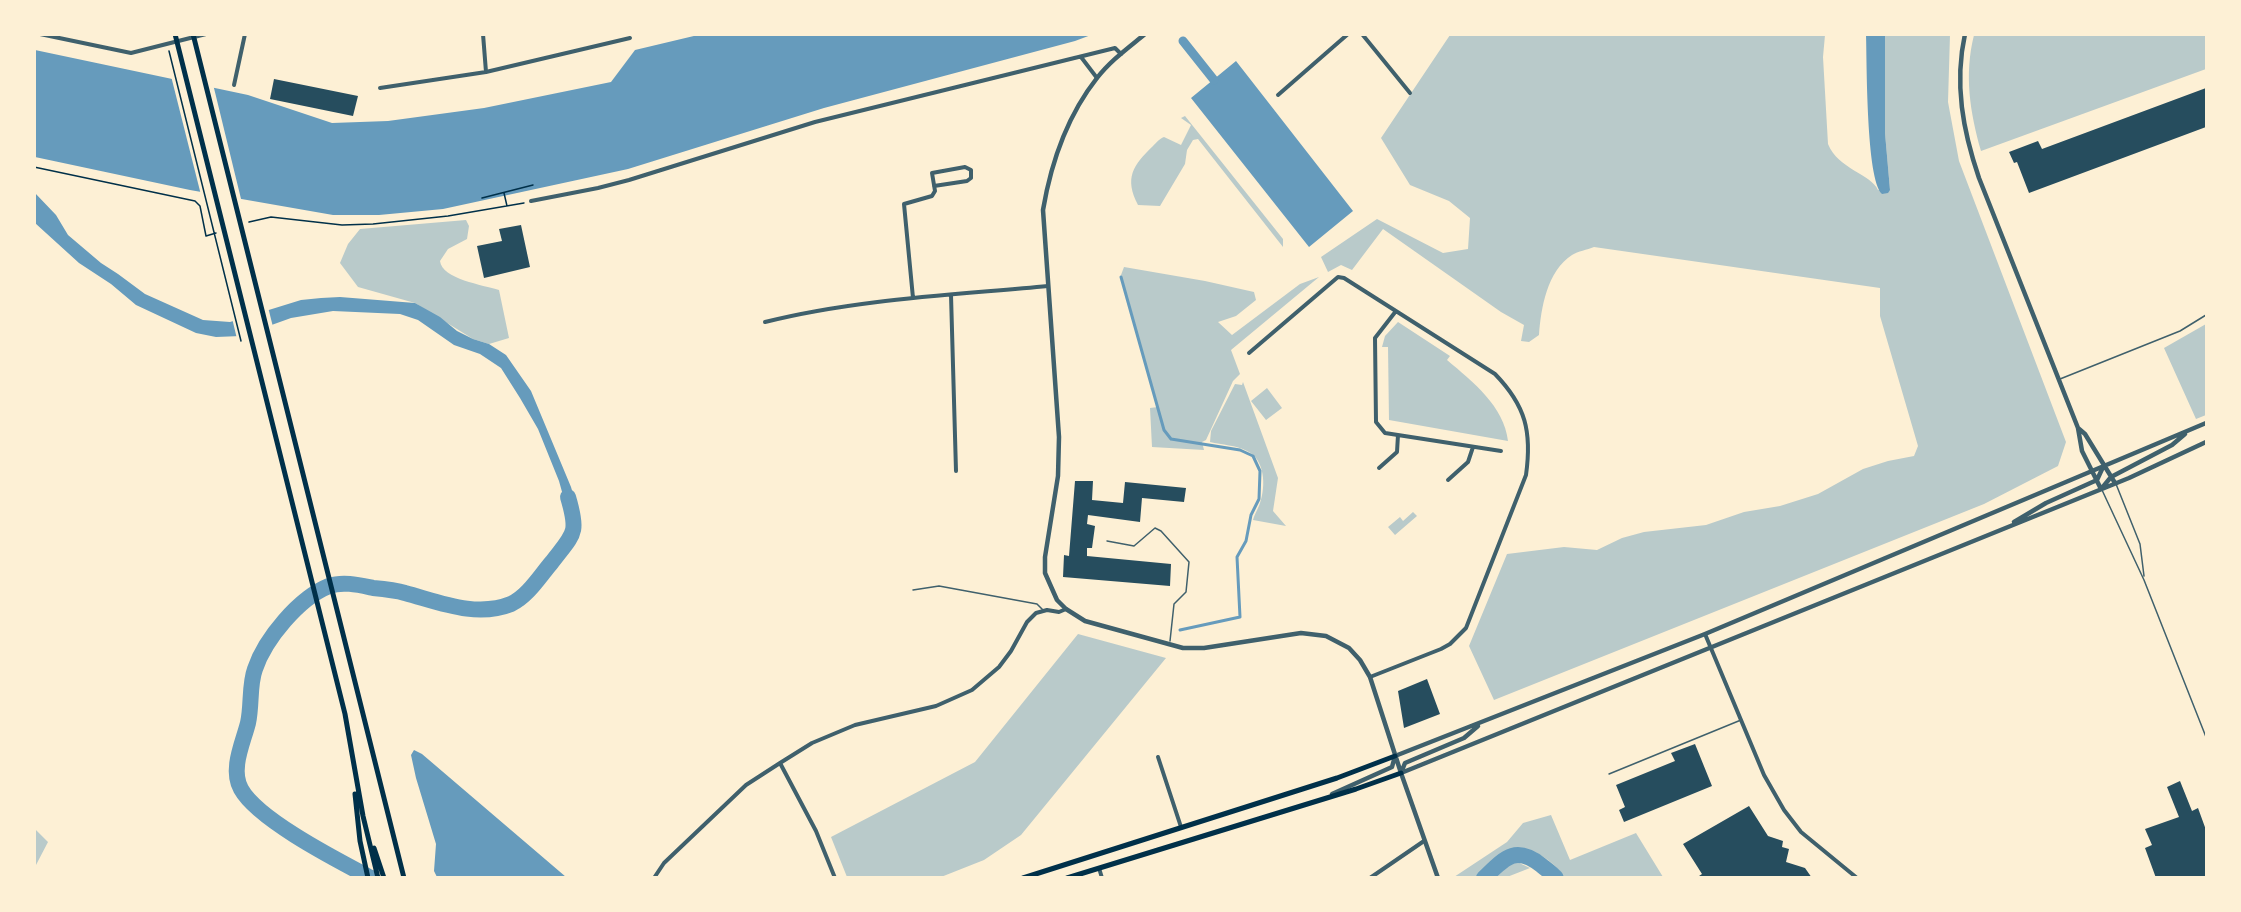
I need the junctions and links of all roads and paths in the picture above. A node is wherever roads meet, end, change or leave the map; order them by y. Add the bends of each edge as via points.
1 (40, 34) edge
2 (175, 34) edge
3 (192, 34) edge
4 (206, 34) edge
5 (245, 34) edge
6 (483, 34) edge
7 (1144, 34) edge
8 (1348, 34) edge
9 (1362, 34) edge
10 (1965, 34) edge
11 (630, 38) dead end
12 (167, 46) dead end
13 (1121, 54) junction
14 (1081, 57) junction
15 (486, 72) junction
16 (1097, 78) junction
17 (234, 85) dead end
18 (380, 88) dead end
19 (1410, 93) dead end
20 (1278, 95) dead end
21 (34, 167) edge
22 (533, 185) dead end
23 (934, 186) junction
24 (504, 192) junction
25 (482, 198) dead end
26 (531, 201) joint
27 (507, 206) junction
28 (250, 222) dead end
29 (217, 232) dead end
30 (1048, 286) junction
31 (951, 295) junction
32 (914, 298) junction
33 (1396, 311) junction
34 (2206, 315) edge
35 (765, 322) dead end
36 (241, 341) dead end
37 (1249, 353) dead end
38 (2059, 379) junction
39 (2206, 423) edge
40 (2078, 428) junction
41 (2190, 431) junction
42 (1398, 435) junction
43 (2206, 442) edge
44 (1473, 447) junction
45 (1500, 451) dead end
46 (2103, 467) junction
47 (1379, 468) dead end
48 (956, 471) dead end
49 (2092, 471) junction
50 (2111, 477) junction
51 (1448, 480) dead end
52 (2097, 480) junction
53 (2115, 483) junction
54 (2101, 489) junction
55 (1998, 531) junction
56 (1107, 540) dead end
57 (2144, 580) junction
58 (913, 590) dead end
59 (1066, 609) junction
60 (1045, 611) junction
61 (1705, 634) junction
62 (1170, 646) junction
63 (1711, 648) junction
64 (1370, 677) junction
65 (1741, 720) junction
66 (1481, 722) junction
67 (2206, 737) edge
68 (349, 744) junction
69 (1395, 756) junction
70 (1158, 757) dead end
71 (780, 763) junction
72 (1401, 773) junction
73 (1609, 774) dead end
74 (1325, 798) junction
75 (1181, 828) junction
76 (1424, 841) junction
77 (378, 865) junction
78 (1099, 868) junction
79 (404, 877) edge
80 (368, 878) edge
81 (378, 878) edge
82 (384, 878) edge
83 (654, 878) edge
84 (836, 878) edge
85 (1023, 878) edge
86 (1067, 878) edge
87 (1102, 878) edge
88 (1370, 878) edge
89 (1438, 878) edge
90 (1857, 878) edge

1 - 4 street via 131,53
2 - 68 main road via 345,714
3 - 79 main road
5 - 17 street
6 - 15 street
7 - 13 street
8 - 20 street
9 - 19 street
10 - 38 street via 1960,86 1968,145
11 - 15 street
12 - 36 path
13 - 14 street via 1115,48
13 - 16 street
14 - 16 street
14 - 26 street via 815,122 629,180
15 - 18 street
16 - 30 street via 1071,119 1048,176 1042,210
21 - 29 path via 195,201 200,206 206,236
22 - 24 path
23 - 23 street via 932,173 965,167 971,170 971,178 966,181
23 - 32 street via 932,196 903,204
24 - 25 path
24 - 27 path
26 - 27 path
27 - 28 path via 374,224 342,225 271,217
30 - 31 street
30 - 59 street via 1059,437 1045,573 1057,600
31 - 32 street
31 - 48 street
32 - 35 street via 802,313
33 - 37 street via 1338,277
33 - 42 street via 1375,338 1376,422 1385,433
33 - 64 street via 1502,381 1520,406 1530,451 1527,475 1466,628 1441,649
34 - 38 lane via 2180,331
38 - 40 street
39 - 41 street
40 - 46 street
40 - 49 street via 2082,451
41 - 46 street
41 - 50 street via 2172,445
42 - 44 street
42 - 47 street via 1396,452
43 - 53 street
44 - 45 street
44 - 51 street via 1468,462
46 - 49 street
46 - 50 street
46 - 52 street
49 - 52 street
49 - 61 street
50 - 53 street
50 - 54 street
52 - 54 street
52 - 55 street
53 - 54 street
53 - 57 lane via 2140,544
54 - 55 street
54 - 57 lane
55 - 63 street
56 - 62 lane via 1134,546 1155,528 1189,562 1186,592 1173,604
57 - 67 lane
58 - 60 lane via 939,586 1037,604
59 - 60 street
59 - 62 street via 1085,621
60 - 71 street via 1027,622 999,667 972,690 936,706 855,725 812,743
61 - 63 street
61 - 66 street
62 - 64 street via 1204,648 1314,633 1349,648
63 - 65 street
63 - 72 street
64 - 69 street
65 - 73 lane
65 - 90 street via 1784,810 1802,832
66 - 69 street
66 - 72 street via 1464,738 1405,763
68 - 77 main road via 363,816
68 - 80 main road
69 - 72 street
69 - 74 street via 1392,767
69 - 75 main road
70 - 75 street
71 - 83 street via 746,785 664,863
71 - 84 street
72 - 74 main road
72 - 76 street
74 - 78 main road
75 - 85 main road
76 - 88 street
76 - 89 street
77 - 81 main road
77 - 82 main road
78 - 86 main road
78 - 87 street

